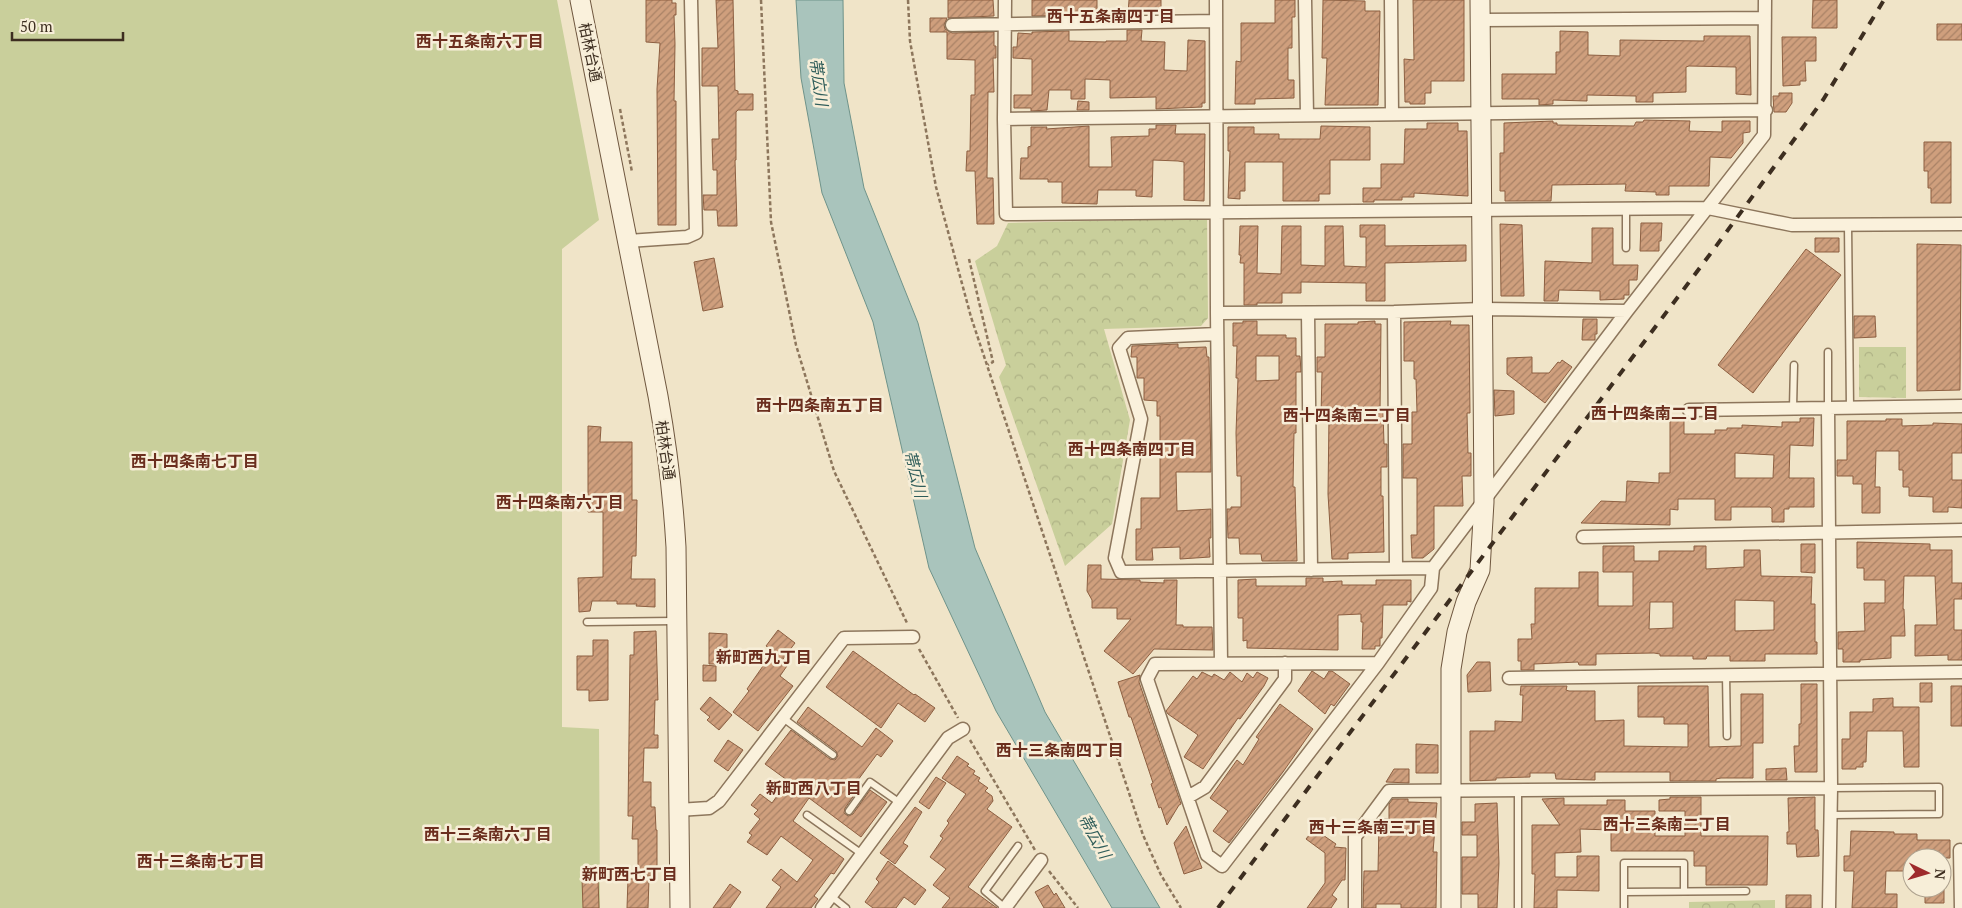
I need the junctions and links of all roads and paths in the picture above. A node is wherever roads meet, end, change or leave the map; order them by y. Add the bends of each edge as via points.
1 (580, 0) edge
2 (691, 0) edge
3 (761, 0) edge
4 (908, 0) edge
5 (1005, 0) edge
6 (1216, 0) edge
7 (1305, 0) edge
8 (1390, 0) edge
9 (1480, 0) edge
10 (1765, 0) edge
11 (1765, 18) junction
12 (1480, 20) junction
13 (1216, 21) junction
14 (952, 25) dead end
15 (1005, 25) junction
16 (1766, 110) junction
17 (1392, 114) junction
18 (1481, 114) junction
19 (1307, 115) junction
20 (1216, 117) junction
21 (1004, 119) junction
22 (1708, 208) junction
23 (1626, 209) junction
24 (1481, 211) junction
25 (1217, 212) junction
26 (1962, 224) edge
27 (1848, 225) junction
28 (628, 241) junction
29 (1626, 248) dead end
30 (970, 259) dead end
31 (1482, 308) junction
32 (1627, 311) junction
33 (1308, 312) junction
34 (1394, 312) junction
35 (1217, 313) junction
36 (1217, 334) junction
37 (1828, 352) dead end
38 (988, 365) junction
39 (1794, 365) dead end
40 (1962, 406) edge
41 (1850, 407) junction
42 (1793, 408) junction
43 (1828, 408) junction
44 (1689, 410) dead end
45 (1484, 502) junction
46 (1962, 530) edge
47 (1828, 533) junction
48 (1583, 537) dead end
49 (1396, 568) junction
50 (1433, 568) junction
51 (1221, 570) junction
52 (1311, 570) junction
53 (676, 621) junction
54 (587, 622) dead end
55 (913, 637) junction
56 (1221, 663) junction
57 (1285, 663) junction
58 (1378, 663) junction
59 (1962, 672) edge
60 (1830, 673) junction
61 (1726, 674) junction
62 (1509, 678) dead end
63 (783, 718) junction
64 (963, 729) junction
65 (1728, 736) dead end
66 (833, 755) dead end
67 (1831, 788) junction
68 (1518, 791) junction
69 (1450, 792) junction
70 (1188, 797) junction
71 (900, 804) junction
72 (678, 810) junction
73 (849, 811) dead end
74 (1831, 814) junction
75 (807, 815) dead end
76 (1018, 846) dead end
77 (1960, 850) dead end
78 (862, 854) junction
79 (1041, 860) junction
80 (1684, 891) junction
81 (1746, 891) dead end
82 (1624, 892) junction
83 (1961, 894) edge
84 (831, 896) junction
85 (1354, 907) edge
86 (680, 908) edge
87 (822, 908) edge
88 (846, 908) edge
89 (1005, 908) edge
90 (1078, 908) edge
91 (1181, 908) edge
92 (1451, 908) edge
93 (1518, 908) edge
94 (1624, 908) edge
95 (1830, 908) edge
96 (1961, 908) edge

1 - 28 street, 柏林台通
2 - 28 street via 696,233 687,237
3 - 55 path via 771,222 796,345 834,471
4 - 38 path via 910,41 936,187 971,317
5 - 15 street
6 - 13 street
7 - 19 street
8 - 17 street
9 - 12 street
10 - 11 street
11 - 12 street
11 - 16 street
12 - 18 street
13 - 15 street
13 - 20 street
14 - 15 street
15 - 21 street
16 - 18 street
16 - 22 street via 1764,135
17 - 18 street
17 - 19 street
18 - 24 street
19 - 20 street
20 - 21 street
20 - 25 street
21 - 25 street via 1006,214
22 - 23 street
22 - 27 street via 1792,225
22 - 32 street
23 - 24 street
23 - 29 lane
24 - 25 street
24 - 31 street
25 - 35 street
26 - 27 street
27 - 41 lane
28 - 53 street, 柏林台通 via 667,445 674,500
30 - 38 path via 993,362
31 - 32 street
31 - 34 street
31 - 45 street
32 - 45 street
33 - 34 street
33 - 35 street
33 - 52 street
34 - 49 street
35 - 36 street
36 - 51 street
36 - 51 street via 1128,338 1119,348 1140,419 1115,558 1121,572
37 - 43 lane
38 - 91 path via 1142,835
39 - 42 lane
40 - 41 street
41 - 43 street
42 - 43 street
42 - 44 street
43 - 47 street
45 - 50 street
45 - 69 street via 1480,570 1456,632 1451,669
46 - 47 street
47 - 48 street
47 - 60 street
49 - 50 street
49 - 52 street
50 - 58 street via 1431,588
51 - 52 street
51 - 56 street
53 - 54 lane
53 - 72 street, 柏林台通
55 - 63 street via 844,638
55 - 64 path
56 - 57 street
56 - 70 street via 1156,664 1147,678
57 - 58 street
57 - 70 street via 1285,679 1205,787
58 - 70 street via 1222,866 1207,855
59 - 60 street
60 - 61 street
60 - 67 street
61 - 62 street
61 - 65 lane
63 - 66 lane
63 - 72 street via 719,801 709,808
64 - 71 street via 948,738
64 - 79 path
67 - 68 street
67 - 74 street
67 - 74 lane via 1939,787 1939,814
68 - 69 street
68 - 93 lane
69 - 85 street via 1389,791 1355,837
69 - 92 street
71 - 73 lane via 870,782
71 - 78 street
72 - 86 street, 柏林台通
74 - 95 street
75 - 78 lane
76 - 89 lane via 985,891
77 - 83 street
78 - 84 street
79 - 89 street
79 - 90 path
80 - 81 lane
80 - 82 lane
80 - 82 lane via 1684,863 1624,863
82 - 94 lane
83 - 96 street
84 - 87 street
84 - 88 lane

